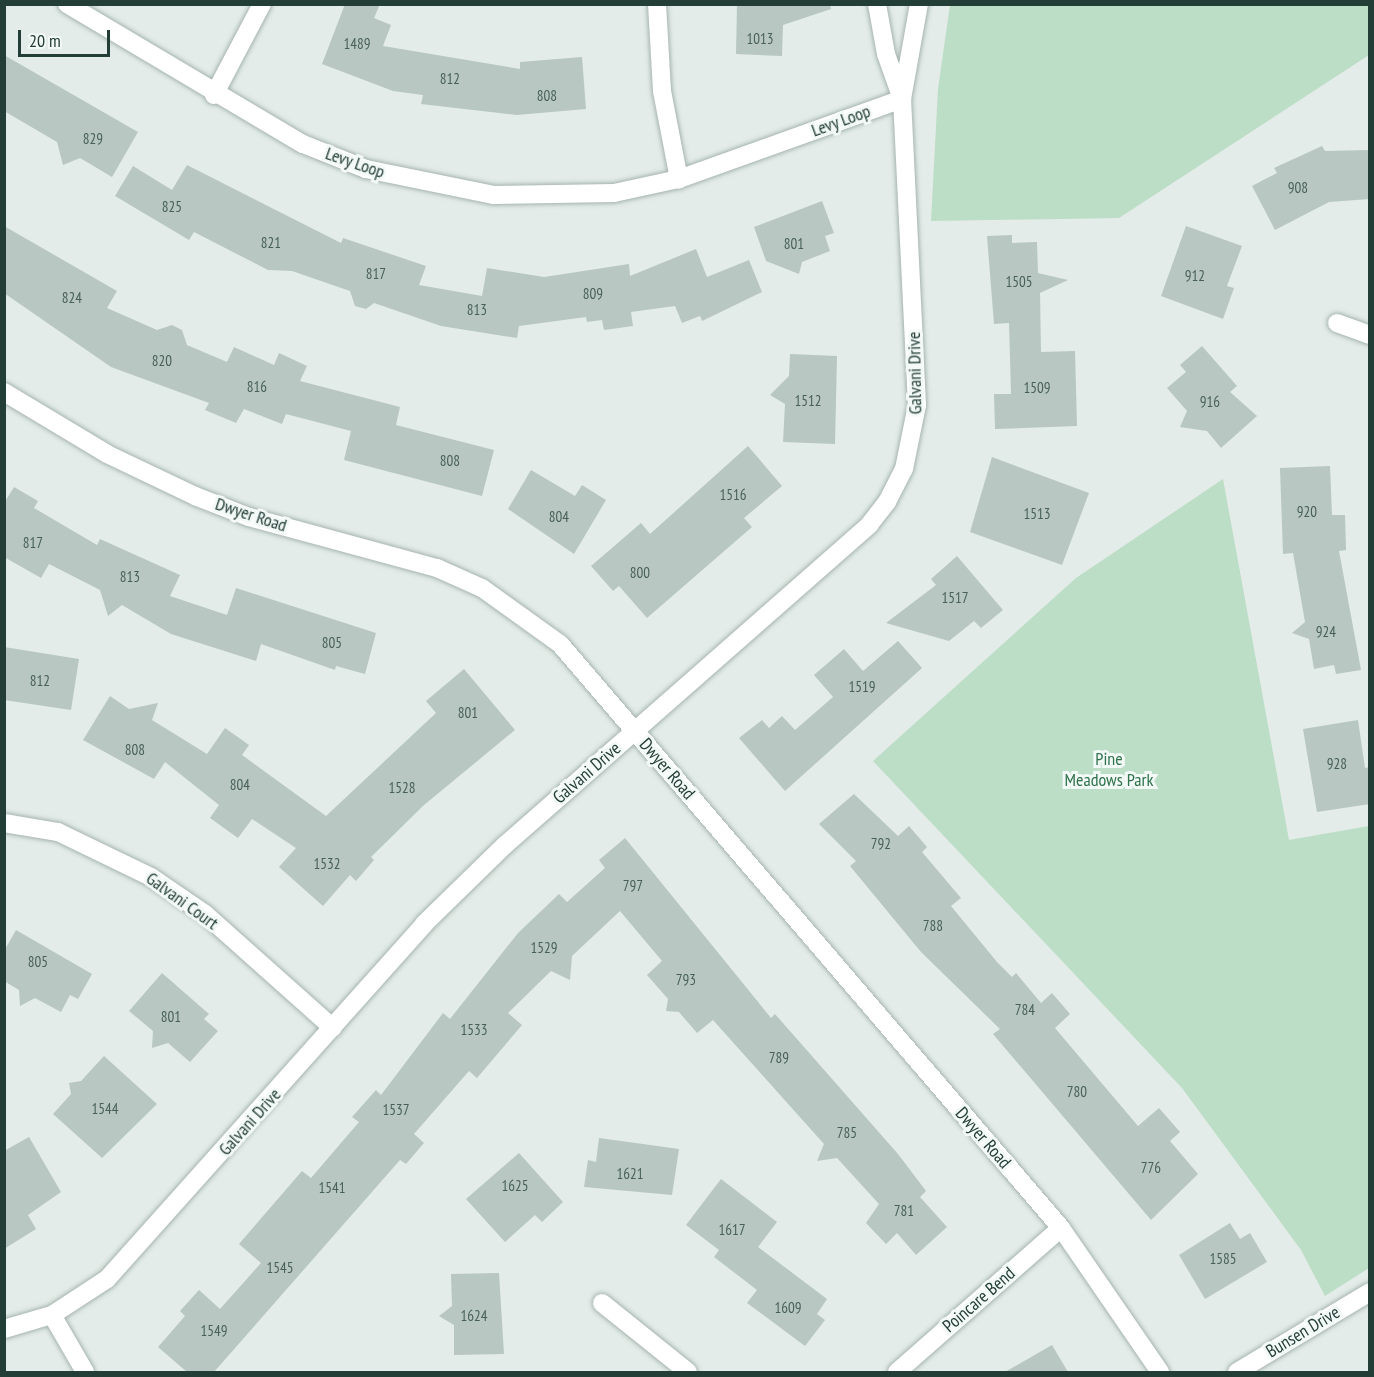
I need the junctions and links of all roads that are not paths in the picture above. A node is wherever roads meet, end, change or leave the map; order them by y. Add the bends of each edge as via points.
1 (67, 4) edge
2 (262, 4) edge
3 (657, 4) edge
4 (877, 4) edge
5 (919, 4) edge
6 (214, 95) junction
7 (902, 99) junction
8 (679, 179) junction
9 (1337, 323) dead end
10 (1370, 335) edge
11 (4, 392) edge
12 (635, 730) junction
13 (4, 823) edge
14 (333, 1028) junction
15 (1061, 1228) junction
16 (1370, 1292) edge
17 (602, 1303) dead end
18 (52, 1315) junction
19 (4, 1329) edge
20 (85, 1372) edge
21 (688, 1372) edge
22 (897, 1372) edge
23 (1160, 1372) edge
24 (1237, 1372) edge

1 - 6 street, Levy Loop
2 - 6 street
3 - 8 street via 662,91
4 - 7 street, Galvani Drive via 886,54
5 - 7 street, Galvani Drive
6 - 8 street, Levy Loop via 303,144 431,186 554,198
7 - 8 street, Levy Loop
7 - 12 street, Galvani Drive via 917,405 904,469 869,525
9 - 10 street
11 - 12 street, Dwyer Road via 107,454 195,496 249,517 437,568 482,588 560,644
12 - 14 street, Galvani Drive via 424,924
12 - 15 street, Dwyer Road
13 - 14 street, Galvani Court via 58,832 151,877 205,914
14 - 18 street, Galvani Drive via 107,1279
15 - 22 street, Poincare Bend
15 - 23 street, Dwyer Road
16 - 24 street, Bunsen Drive
17 - 21 street
18 - 19 street, Galvani Drive
18 - 20 street

